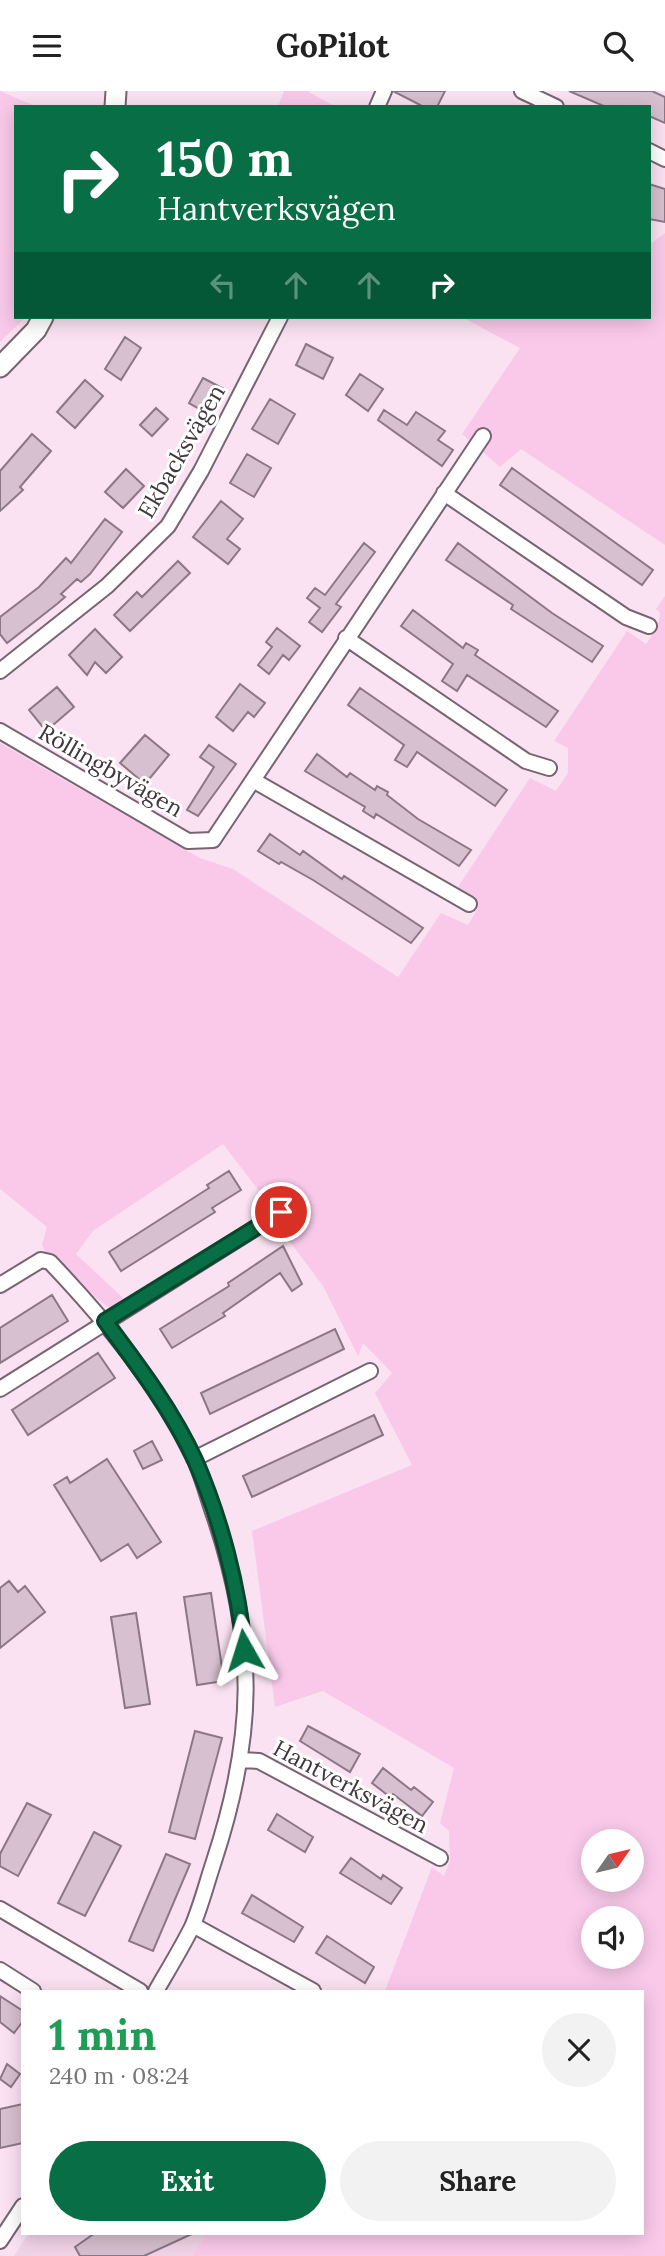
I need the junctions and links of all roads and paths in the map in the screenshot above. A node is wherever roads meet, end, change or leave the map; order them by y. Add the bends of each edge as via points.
1 (522, 91) edge
2 (552, 105) edge
3 (42, 319) edge
4 (279, 319) edge
5 (0, 367) edge
6 (483, 436) dead end
7 (444, 493) junction
8 (649, 626) dead end
9 (346, 638) junction
10 (0, 671) edge
11 (0, 731) edge
12 (549, 768) dead end
13 (253, 780) junction
14 (469, 904) dead end
15 (281, 1212) dead end
16 (0, 1285) edge
17 (105, 1321) junction
18 (370, 1371) dead end
19 (0, 1389) edge
20 (194, 1459) junction
21 (240, 1760) junction
22 (440, 1858) dead end
23 (0, 1909) edge
24 (192, 1925) junction
25 (0, 1969) edge
26 (32, 1990) edge
27 (138, 1990) edge
28 (157, 1990) edge
29 (311, 1990) edge
30 (21, 2209) edge
31 (0, 2241) edge

1 - 2 street
3 - 5 street
4 - 10 street, Ekbacksvägen via 169,526 107,586
6 - 7 street, Röllingbyvägen
7 - 8 street via 626,617
7 - 9 street, Röllingbyvägen
9 - 12 street via 526,761
9 - 13 street, Röllingbyvägen
11 - 13 street, Röllingbyvägen via 188,841 213,840
13 - 14 street
15 - 17 street
16 - 17 street, Hantverksvägen via 41,1260 50,1262
17 - 19 street
17 - 20 street, Hantverksvägen via 142,1371
18 - 20 street
20 - 21 street, Hantverksvägen via 227,1556 242,1624 248,1703
21 - 22 street, Hantverksvägen via 259,1762
21 - 24 street, Hantverksvägen via 232,1805
23 - 27 street
24 - 28 street, Hantverksvägen
24 - 29 street
25 - 26 street
30 - 31 street

